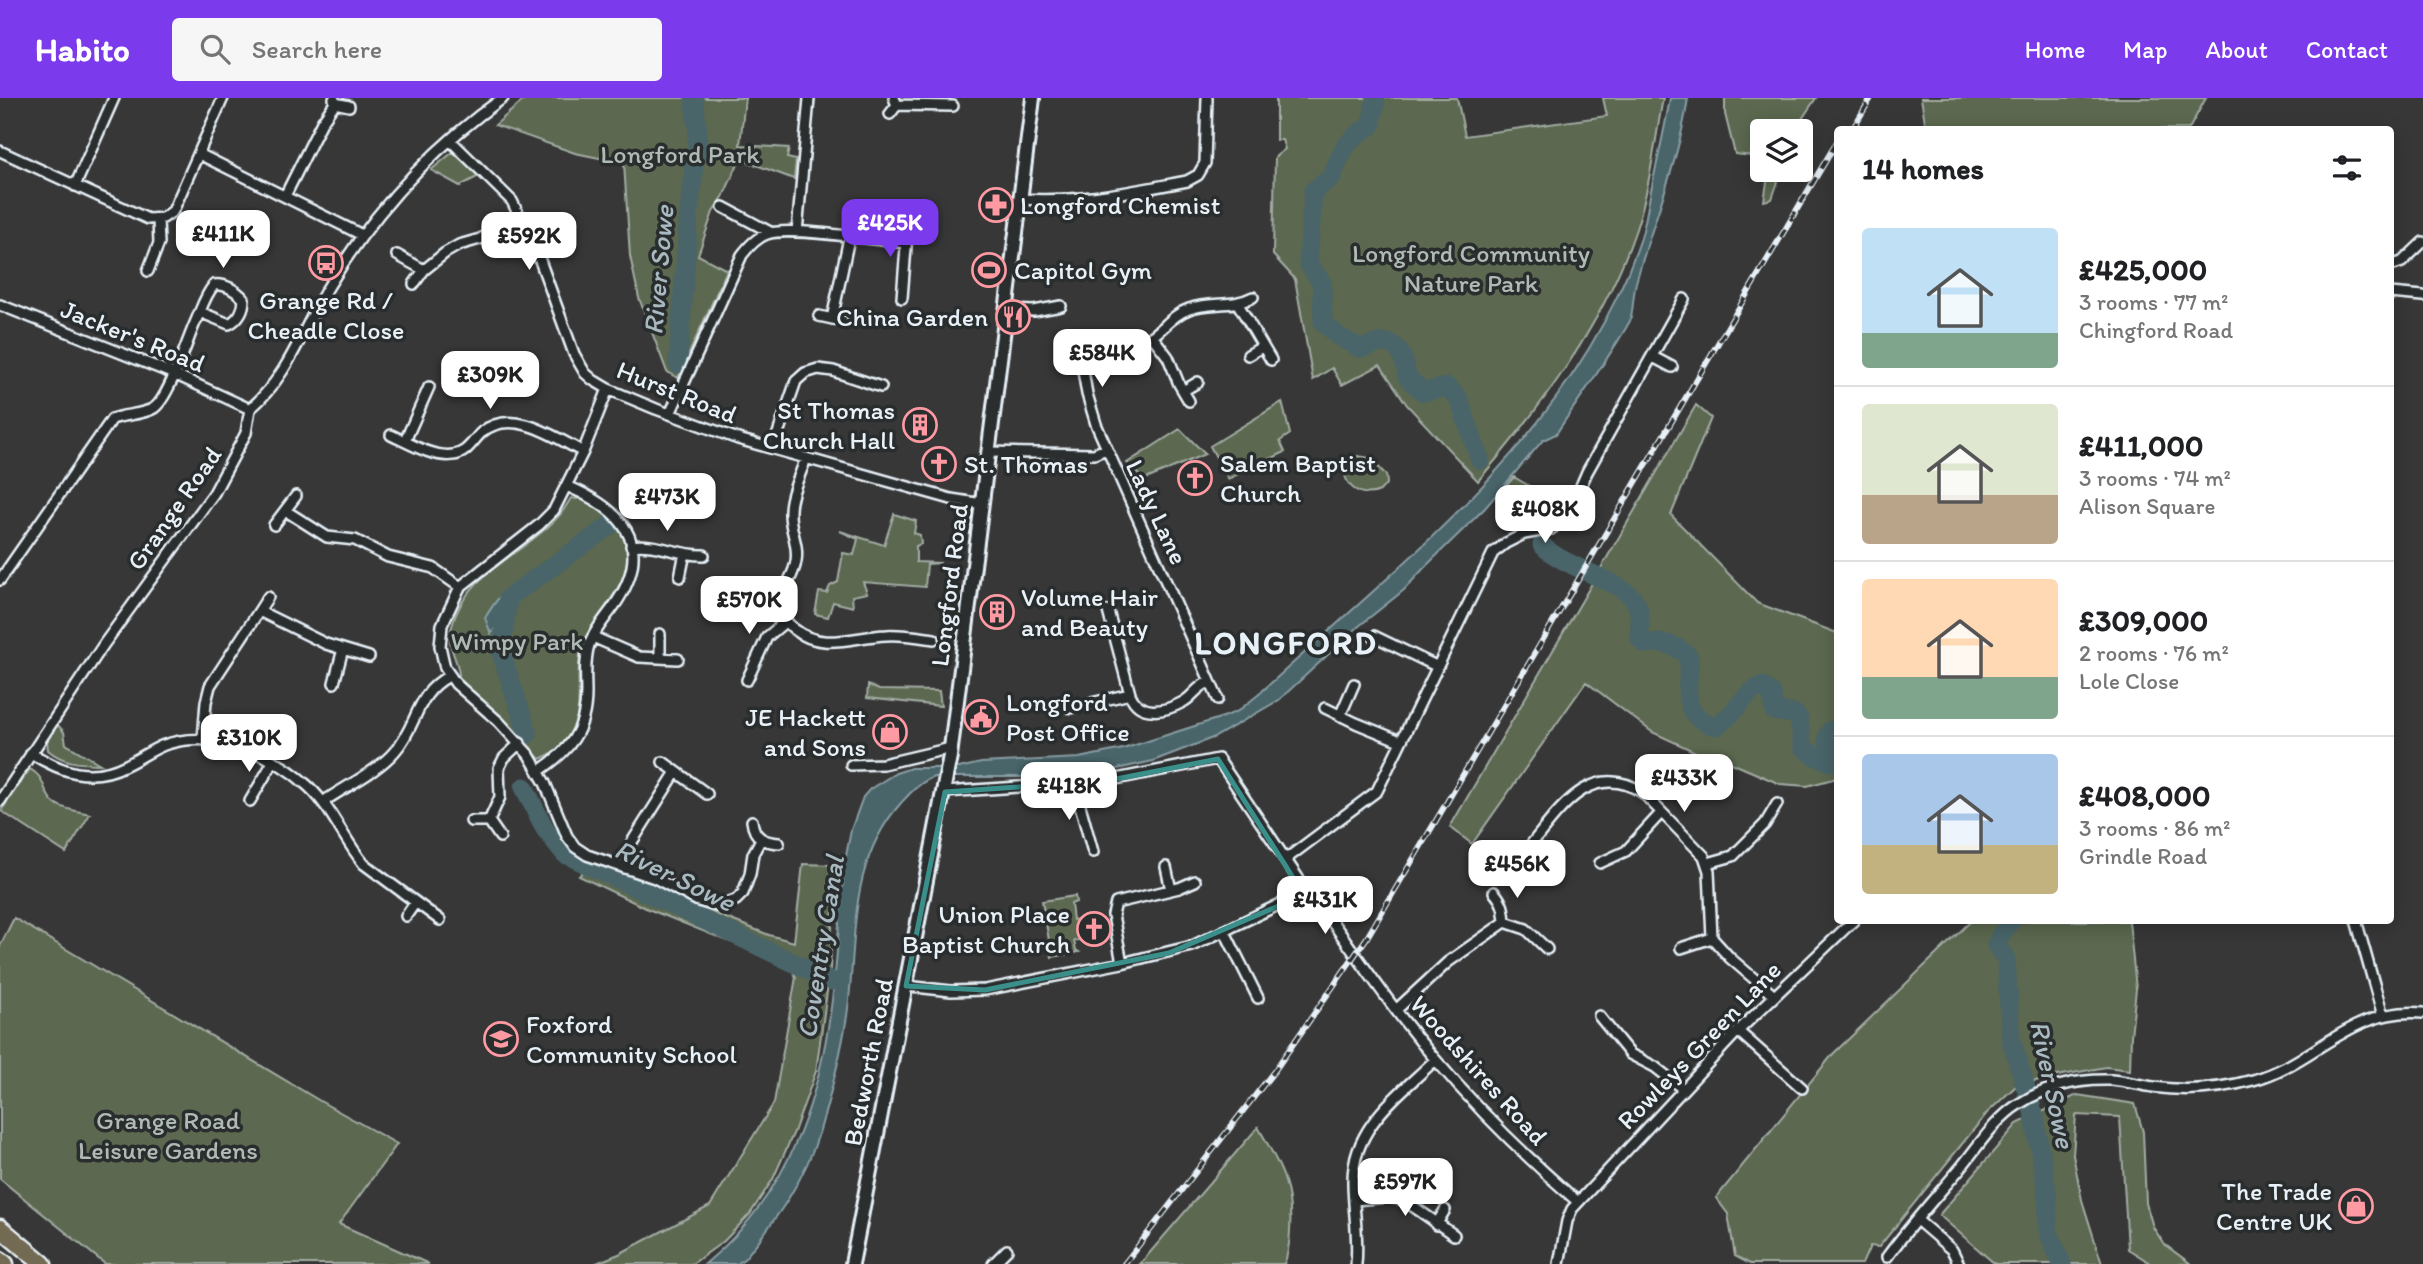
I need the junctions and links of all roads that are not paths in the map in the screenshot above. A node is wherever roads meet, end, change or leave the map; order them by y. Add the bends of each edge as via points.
1 (114, 98) edge
2 (223, 98) edge
3 (503, 98) edge
4 (1033, 98) edge
5 (1207, 98) edge
6 (809, 99) edge
7 (334, 101) edge
8 (941, 101) edge
9 (895, 102) edge
10 (349, 106) dead end
11 (953, 106) dead end
12 (890, 114) dead end
13 (450, 140) junction
14 (0, 152) edge
15 (199, 154) junction
16 (75, 186) junction
17 (285, 196) junction
18 (1019, 199) junction
19 (723, 207) dead end
20 (520, 216) junction
21 (158, 220) junction
22 (908, 222) dead end
23 (769, 232) junction
24 (797, 232) junction
25 (362, 235) junction
26 (849, 238) junction
27 (2423, 242) edge
28 (905, 243) junction
29 (397, 255) dead end
30 (2394, 265) edge
31 (424, 270) junction
32 (148, 271) dead end
33 (414, 284) dead end
34 (2394, 293) edge
35 (2423, 296) edge
36 (1253, 297) dead end
37 (902, 299) dead end
38 (1684, 299) dead end
39 (1238, 304) junction
40 (0, 305) edge
41 (1061, 306) dead end
42 (1006, 310) junction
43 (200, 312) junction
44 (819, 316) dead end
45 (832, 319) junction
46 (842, 321) dead end
47 (1077, 336) dead end
48 (1152, 337) junction
49 (1262, 347) junction
50 (1248, 355) dead end
51 (1081, 356) junction
52 (1653, 357) junction
53 (1271, 360) dead end
54 (1672, 367) dead end
55 (174, 374) junction
56 (1198, 382) dead end
57 (429, 387) dead end
58 (881, 387) dead end
59 (608, 389) junction
60 (1183, 391) junction
61 (1189, 401) dead end
62 (250, 409) junction
63 (670, 414) junction
64 (391, 435) dead end
65 (405, 441) junction
66 (773, 448) junction
67 (1105, 449) junction
68 (583, 452) junction
69 (988, 452) junction
70 (806, 458) junction
71 (567, 486) junction
72 (296, 496) dead end
73 (982, 504) junction
74 (286, 511) junction
75 (274, 525) dead end
76 (631, 546) junction
77 (685, 554) junction
78 (704, 555) dead end
79 (680, 577) dead end
80 (0, 580) edge
81 (460, 587) junction
82 (268, 597) dead end
83 (259, 611) junction
84 (1108, 611) dead end
85 (786, 621) junction
86 (660, 634) dead end
87 (1374, 636) dead end
88 (593, 637) junction
89 (934, 639) dead end
90 (343, 649) junction
91 (369, 657) dead end
92 (660, 658) junction
93 (678, 659) dead end
94 (1436, 666) junction
95 (449, 676) junction
96 (747, 680) dead end
97 (1209, 682) junction
98 (334, 683) dead end
99 (1354, 684) dead end
100 (1130, 694) junction
101 (1218, 699) dead end
102 (1070, 708) dead end
103 (1325, 708) dead end
104 (1340, 716) junction
105 (203, 739) junction
106 (1400, 741) junction
107 (520, 743) junction
108 (951, 752) junction
109 (31, 753) junction
110 (273, 762) junction
111 (663, 762) dead end
112 (851, 765) dead end
113 (539, 771) junction
114 (676, 772) junction
115 (1074, 784) junction
116 (945, 789) junction
117 (707, 794) dead end
118 (0, 801) edge
119 (250, 801) dead end
120 (323, 802) junction
121 (1777, 804) dead end
122 (1661, 813) junction
123 (471, 821) dead end
124 (489, 821) junction
125 (752, 821) dead end
126 (500, 837) dead end
127 (761, 839) junction
128 (779, 843) dead end
129 (1530, 846) dead end
130 (1093, 852) dead end
131 (1286, 859) junction
132 (1600, 863) dead end
133 (1707, 863) junction
134 (1166, 867) dead end
135 (624, 868) junction
136 (1195, 881) dead end
137 (1171, 890) junction
138 (1494, 892) dead end
139 (1304, 895) junction
140 (415, 904) junction
141 (405, 916) dead end
142 (440, 920) dead end
143 (1505, 922) junction
144 (1850, 924) edge
145 (2357, 924) edge
146 (1226, 932) junction
147 (1712, 938) junction
148 (1681, 948) dead end
149 (1547, 949) dead end
150 (1122, 963) junction
151 (906, 986) junction
152 (1773, 995) junction
153 (1258, 998) dead end
154 (1395, 1010) junction
155 (2423, 1013) edge
156 (1599, 1016) dead end
157 (2383, 1016) junction
158 (1738, 1031) junction
159 (1435, 1060) junction
160 (1802, 1088) dead end
161 (1683, 1089) junction
162 (1354, 1200) junction
163 (1578, 1202) junction
164 (1445, 1210) dead end
165 (1917, 1220) junction
166 (1436, 1225) junction
167 (0, 1228) edge
168 (1454, 1235) dead end
169 (1007, 1250) dead end
170 (1888, 1257) dead end
171 (0, 1260) edge
172 (5, 1264) edge
173 (43, 1264) edge
174 (852, 1264) edge
175 (993, 1264) edge
176 (1356, 1264) edge
177 (1559, 1264) edge
178 (1959, 1264) edge

1 - 16 street
2 - 15 street
3 - 13 street
4 - 18 main road, Longford Road
5 - 18 street via 1205,163 1198,175 1187,181 1060,202
6 - 24 street
7 - 10 street
7 - 17 street
8 - 9 street
8 - 11 street
9 - 12 street
13 - 20 street, Hurst Road via 500,187
13 - 25 street
14 - 16 street
15 - 17 street
15 - 21 street via 173,211
16 - 21 street
17 - 25 street
18 - 42 main road, Longford Road
19 - 23 street
20 - 31 street via 480,239 458,244
20 - 59 street, Hurst Road via 575,354 585,373
21 - 32 street via 159,243
22 - 28 street
23 - 24 street
23 - 63 street via 742,255
24 - 26 street
25 - 62 street via 328,286 282,373
26 - 28 street
26 - 45 street
27 - 30 street
28 - 37 street
29 - 31 street
31 - 33 street
34 - 35 street
36 - 39 street
38 - 52 street
39 - 48 street via 1191,308 1175,315
39 - 49 street
40 - 55 street, Jacker's Road
41 - 42 street
42 - 69 main road, Longford Road
43 - 43 street via 229,324 241,313 244,299 238,292 214,285
43 - 55 street
44 - 45 street
45 - 46 street
47 - 51 street, Lady Lane
48 - 51 street via 1136,345
48 - 60 street via 1168,356
49 - 50 street
49 - 53 street
51 - 67 street, Lady Lane
52 - 54 street
52 - 94 street via 1587,472 1567,518 1557,526 1506,542 1493,553
55 - 62 street, Jacker's Road
55 - 80 street via 153,409 125,414 106,426
56 - 60 street
57 - 65 street
58 - 66 street via 832,371 805,373 796,381
59 - 63 street, Hurst Road
59 - 68 street
60 - 61 street
62 - 109 street, Grange Road via 243,442 214,493
63 - 66 street, Hurst Road
64 - 65 street
65 - 68 street via 455,456 486,429 514,422
66 - 70 street, Hurst Road
67 - 69 street via 1094,454
67 - 97 street, Lady Lane
68 - 71 street
69 - 73 main road, Longford Road
70 - 73 street, Hurst Road
70 - 85 street via 790,505 797,560 782,598
71 - 76 street via 594,498 617,516
71 - 81 street via 547,518
72 - 74 street
73 - 108 main road, Longford Road
74 - 75 street
74 - 81 street via 327,537 355,540 388,557 433,568
76 - 77 street via 652,545
76 - 88 street via 630,576
77 - 78 street
77 - 79 street
81 - 95 street via 440,636
82 - 83 street
83 - 90 street
83 - 105 street via 210,686
84 - 100 street
85 - 89 street via 805,636 830,642 888,634
85 - 96 street via 767,637
86 - 92 street
87 - 94 street
88 - 92 street via 639,657
88 - 113 street via 586,659 585,708 579,729 566,751
90 - 91 street
90 - 98 street
92 - 93 street
94 - 106 street
95 - 107 street
95 - 120 street via 421,700 394,752
97 - 100 street via 1196,688 1185,702 1159,711 1140,708
97 - 101 street, Lady Lane
99 - 104 street
100 - 102 street
103 - 104 street
104 - 106 street
105 - 109 street via 162,746 97,775 59,769
105 - 110 street
106 - 131 street via 1373,795
107 - 113 street
107 - 124 street via 499,768 500,797
108 - 112 street
108 - 116 main road, Longford Road
109 - 118 street, Grange Road
110 - 119 street
110 - 120 street
111 - 114 street
113 - 135 street via 561,826 575,847
114 - 117 street
114 - 135 street via 630,845
115 - 116 street
115 - 130 street
115 - 131 street via 1218,760
116 - 151 main road, Bedworth Road
120 - 140 street via 364,864
121 - 133 street via 1765,824 1732,856
122 - 129 street via 1632,786 1602,782 1573,797
122 - 132 street via 1626,851
122 - 133 street via 1698,848
123 - 124 street
124 - 126 street
125 - 127 street
127 - 128 street
127 - 135 street via 743,893 726,905 707,904 656,877
131 - 139 street
133 - 147 street
134 - 137 street
136 - 137 street
137 - 150 street via 1114,906
138 - 143 street via 1501,900
139 - 146 street
139 - 154 street, Woodshires Road via 1317,901
140 - 141 street
140 - 142 street
143 - 149 street via 1526,929
143 - 154 street via 1448,962
144 - 152 street, Rowleys Green Lane
145 - 157 street
146 - 150 street via 1184,949
146 - 153 street
147 - 148 street
147 - 152 street
150 - 151 street via 985,990
151 - 174 main road, Bedworth Road
152 - 158 street, Rowleys Green Lane
154 - 159 street, Woodshires Road
155 - 157 street
156 - 161 street via 1630,1054
157 - 165 street via 2350,1027 2288,1066 2255,1080 2183,1090 2112,1080 2081,1081 2042,1092 2017,1105 1996,1125
158 - 160 street
158 - 161 street, Rowleys Green Lane
159 - 162 street via 1379,1114 1360,1141 1353,1171
159 - 163 street, Woodshires Road via 1506,1137
161 - 163 street, Rowleys Green Lane
162 - 166 street via 1404,1200
162 - 176 street
163 - 177 street via 1568,1217
164 - 166 street
165 - 170 street
165 - 178 street via 1952,1250
166 - 168 street
167 - 173 highway
169 - 175 street
171 - 172 highway

